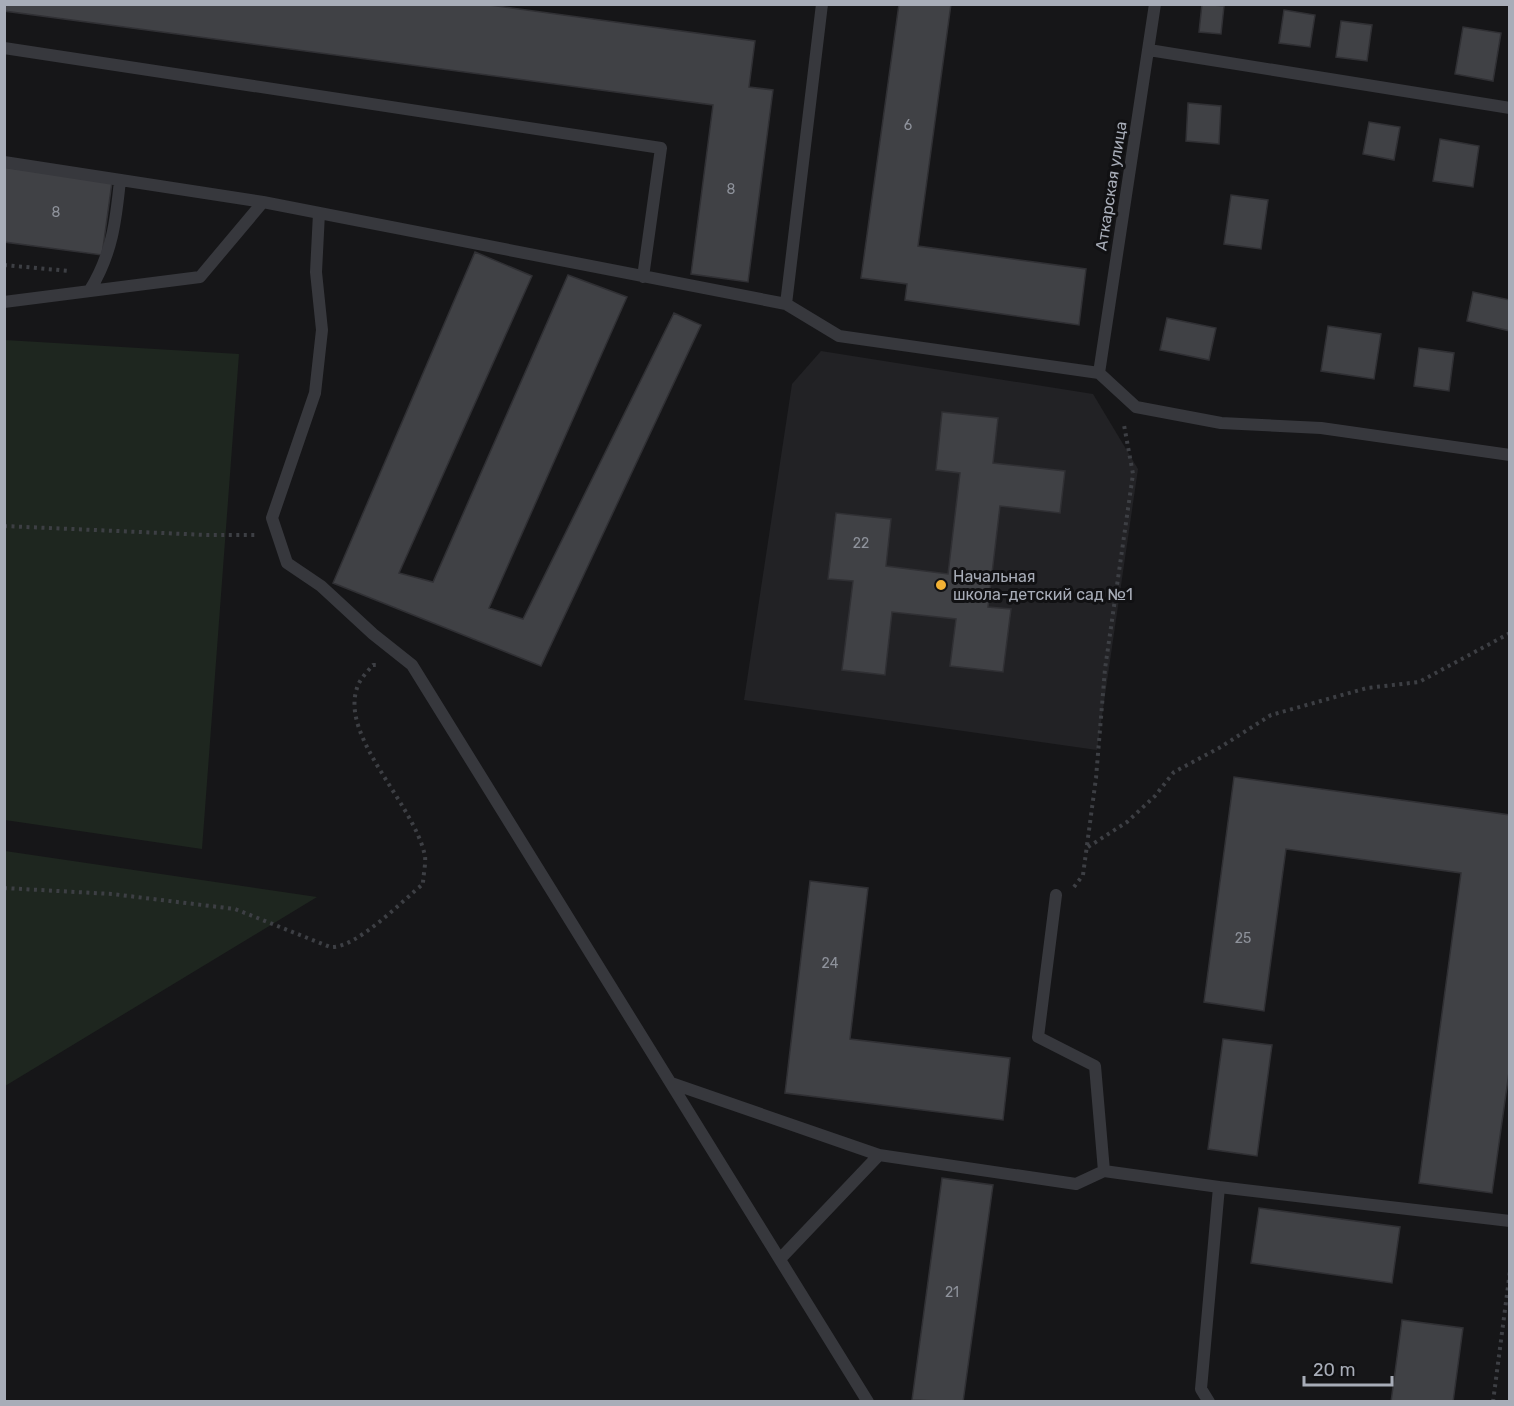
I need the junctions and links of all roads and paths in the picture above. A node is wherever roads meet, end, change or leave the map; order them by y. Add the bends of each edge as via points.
1 (822, 4) edge
2 (1155, 4) edge
3 (4, 48) edge
4 (1149, 50) junction
5 (1509, 108) edge
6 (4, 162) edge
7 (120, 180) junction
8 (263, 202) junction
9 (319, 213) junction
10 (4, 265) edge
11 (105, 266) junction
12 (643, 277) junction
13 (90, 290) junction
14 (4, 302) edge
15 (786, 304) junction
16 (1099, 373) junction
17 (1123, 421) dead end
18 (1509, 455) edge
19 (4, 526) edge
20 (278, 534) junction
21 (1509, 633) edge
22 (412, 665) junction
23 (1087, 848) junction
24 (4, 888) edge
25 (1056, 895) joint
26 (671, 1083) junction
27 (879, 1155) junction
28 (1104, 1172) junction
29 (1219, 1187) junction
30 (1509, 1221) edge
31 (780, 1259) junction
32 (1509, 1271) edge
33 (868, 1401) edge
34 (1209, 1401) edge
35 (1493, 1401) edge

1 - 15 lane
2 - 4 lane, Аткарская улица
3 - 12 lane via 661,148
4 - 5 lane
4 - 16 lane, Аткарская улица
6 - 7 lane
7 - 8 lane
7 - 11 lane
8 - 9 lane
8 - 13 lane via 200,277
9 - 12 lane
9 - 20 lane via 316,272 322,330 315,393 272,518
10 - 11 path via 87,272
11 - 13 lane
12 - 15 lane
13 - 14 lane
15 - 16 lane via 838,336
16 - 18 lane via 1136,407 1221,423 1321,428
17 - 23 path via 1133,474 1105,669
19 - 20 path via 207,536
20 - 22 lane via 287,563 321,586
21 - 23 path via 1419,682 1367,688 1271,715 1174,772 1127,822
22 - 24 path via 373,665 357,685 353,704 357,729 398,799 425,857 423,884 341,948 235,909 112,894
22 - 26 lane
23 - 25 path via 1083,875 1069,893
25 - 28 lane via 1038,1037 1095,1066
26 - 27 lane
26 - 31 lane
27 - 28 lane via 1076,1184
27 - 31 lane
28 - 29 lane
29 - 30 lane
29 - 34 lane via 1201,1389
31 - 33 lane
32 - 35 path

